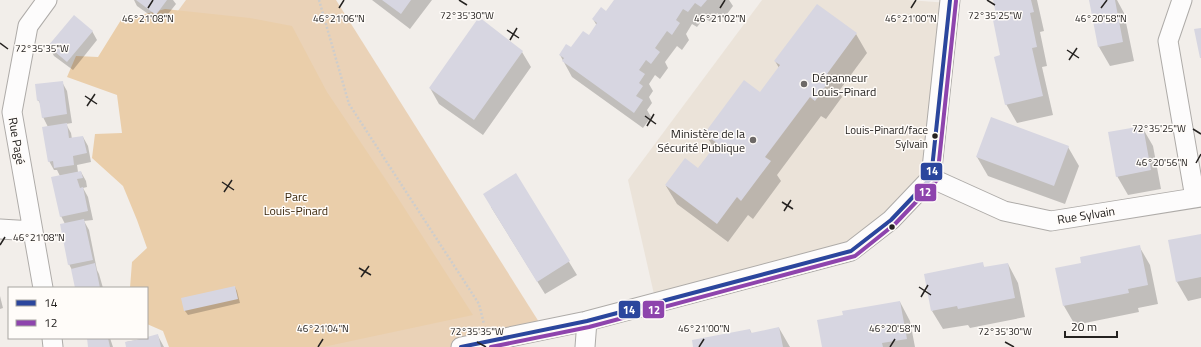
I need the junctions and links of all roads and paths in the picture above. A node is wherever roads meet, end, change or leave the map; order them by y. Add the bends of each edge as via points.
1 (47, 0) edge
2 (319, 0) edge
3 (950, 0) edge
4 (1182, 0) edge
5 (931, 178) junction
6 (1198, 197) edge
7 (0, 229) edge
8 (33, 231) junction
9 (43, 287) edge
10 (587, 320) junction
11 (487, 342) junction
12 (461, 347) edge
13 (585, 347) edge

1 - 8 street, Rue Pagé via 28,26 12,112
2 - 11 path via 349,104 479,304
3 - 5 street
4 - 6 street via 1168,41
5 - 6 street, Rue Sylvain via 1004,211 1051,221
5 - 10 street via 891,220 851,251
7 - 8 street
8 - 9 street, Rue Pagé
10 - 11 street
10 - 13 street
11 - 12 street

